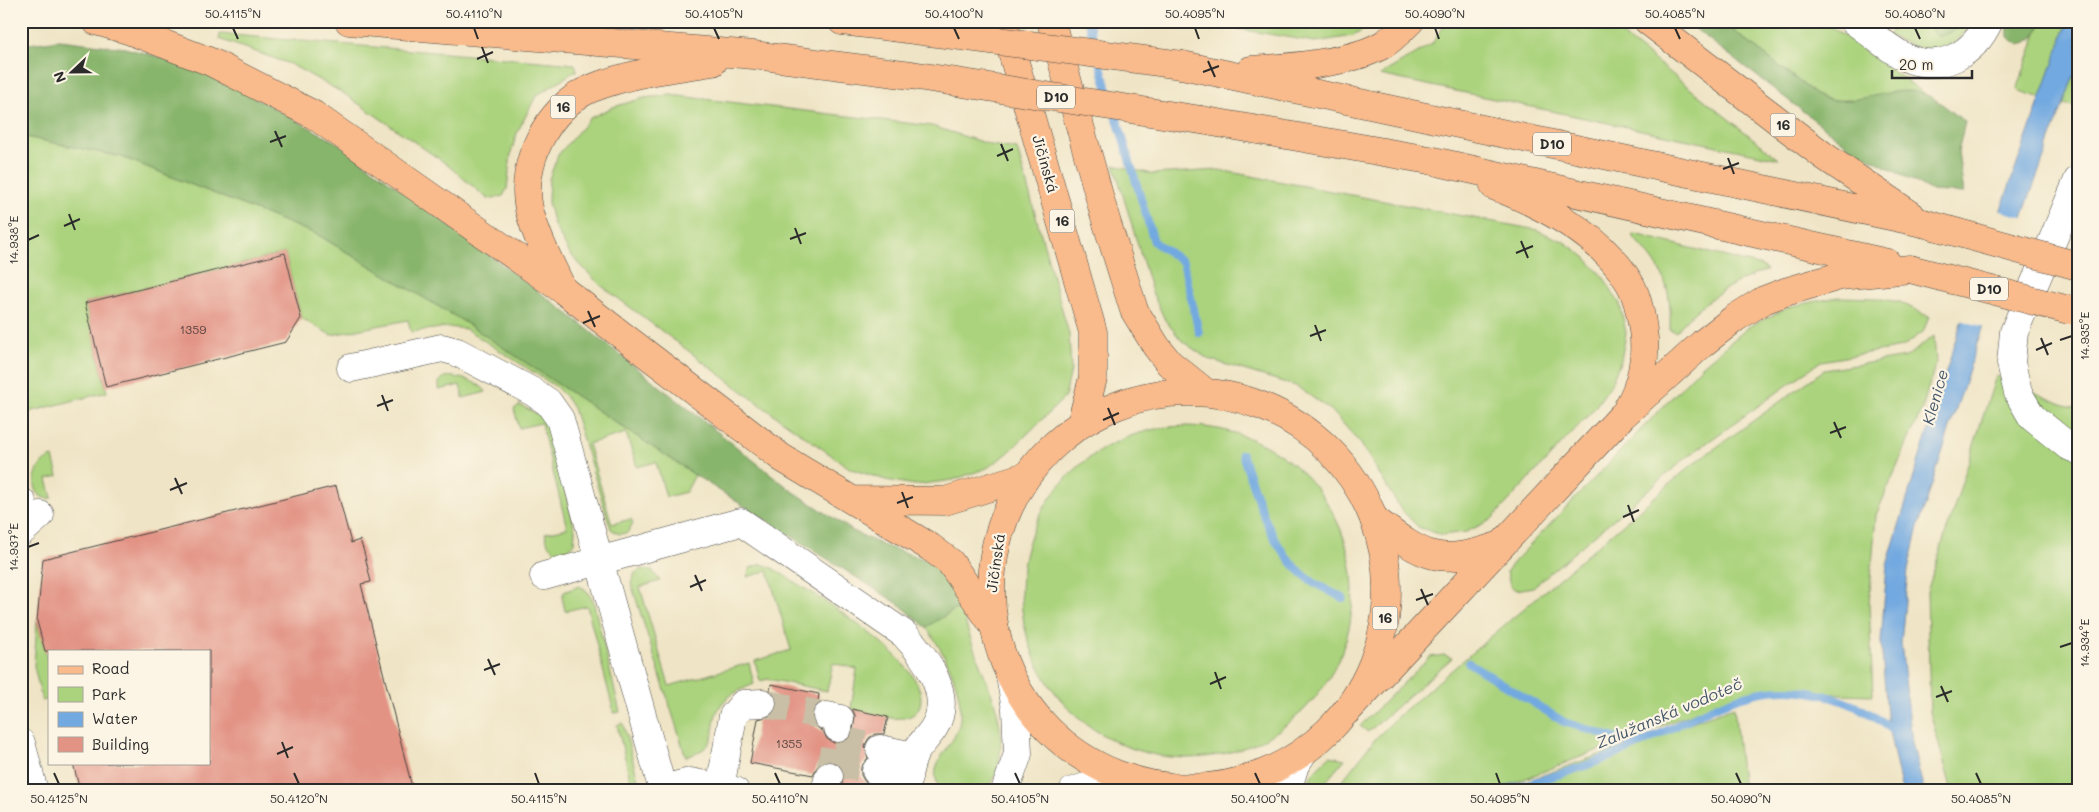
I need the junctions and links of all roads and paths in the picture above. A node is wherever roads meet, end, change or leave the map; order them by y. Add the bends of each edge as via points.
1 (96, 21) edge
2 (349, 21) edge
3 (842, 21) edge
4 (1003, 21) edge
5 (1050, 21) edge
6 (1410, 21) edge
7 (1648, 21) edge
8 (1854, 21) edge
9 (1989, 21) edge
10 (754, 55) junction
11 (1182, 65) junction
12 (1429, 160) junction
13 (2078, 180) edge
14 (1923, 223) junction
15 (2078, 266) edge
16 (1910, 268) junction
17 (564, 290) junction
18 (2073, 312) edge
19 (352, 368) dead end
20 (1205, 392) junction
21 (1622, 416) junction
22 (1081, 424) junction
23 (2078, 450) edge
24 (1026, 476) junction
25 (852, 500) junction
26 (1374, 519) junction
27 (1503, 544) junction
28 (598, 562) junction
29 (544, 576) dead end
30 (994, 626) junction
31 (1010, 676) junction
32 (762, 703) tunnel mouth
33 (1348, 710) junction
34 (21, 743) edge
35 (1303, 753) junction
36 (878, 760) tunnel mouth
37 (909, 775) edge
38 (1138, 782) junction
39 (728, 789) edge
40 (663, 790) edge
41 (1173, 790) edge
42 (34, 791) edge
43 (1005, 791) edge
44 (1073, 791) edge
45 (1287, 791) edge

1 - 17 main road via 211,62 314,115
2 - 10 main road, D10
3 - 11 main road, D10, bridge
4 - 22 main road, Jičínská / 16 via 1093,332 1093,378
5 - 20 main road, Jičínská via 1134,310 1169,363
6 - 11 main road via 1385,43 1319,64 1251,70
7 - 14 main road, 16 via 1824,156
8 - 9 street via 1904,56 1935,64 1956,58 1971,48
10 - 12 main road, D10, bridge via 911,75 1201,120
10 - 17 main road, 16 via 615,81 589,90 559,110 542,134 529,164 529,207 541,246
11 - 14 main road, D10
12 - 16 main road, D10
12 - 21 main road via 1509,191 1575,227 1603,250 1630,283 1641,318 1645,354 1638,387
13 - 23 street via 2014,332 2010,363 2018,393 2032,417 2068,446
14 - 15 main road, D10, bridge
16 - 18 main road, D10, bridge
16 - 21 main road via 1840,276 1764,300 1703,343
17 - 25 main road, 16 via 782,458
19 - 28 street via 442,348 457,352 548,402 560,419
20 - 22 main road, Jičínská / 16 via 1153,395 1103,411
20 - 26 main road, Jičínská / 16 via 1259,405 1308,431 1346,470
21 - 27 main road
22 - 24 main road, Jičínská / 16 via 1051,447
24 - 25 main road via 945,501
24 - 30 main road, Jičínská via 1002,522 995,548 991,582
25 - 30 main road via 950,562
26 - 27 main road via 1431,556 1469,556
26 - 33 main road, Jičínská / 16 via 1383,551 1387,584 1385,618 1366,682
27 - 33 main road
28 - 29 street
28 - 37 street via 741,522 766,538 904,634 922,653 938,689 940,706 936,725
28 - 40 street
30 - 31 main road, Jičínská
31 - 38 main road, Jičínská via 1027,706 1076,754 1106,771
31 - 43 street via 1016,709 1018,754
32 - 39 street via 743,704 733,716
33 - 35 main road, Jičínská
34 - 42 street
35 - 41 main road, Jičínská via 1283,766 1240,783
35 - 45 street, Jičínská via 1295,765
36 - 37 street
38 - 41 main road, Jičínská
38 - 44 street
39 - 40 street via 690,782

